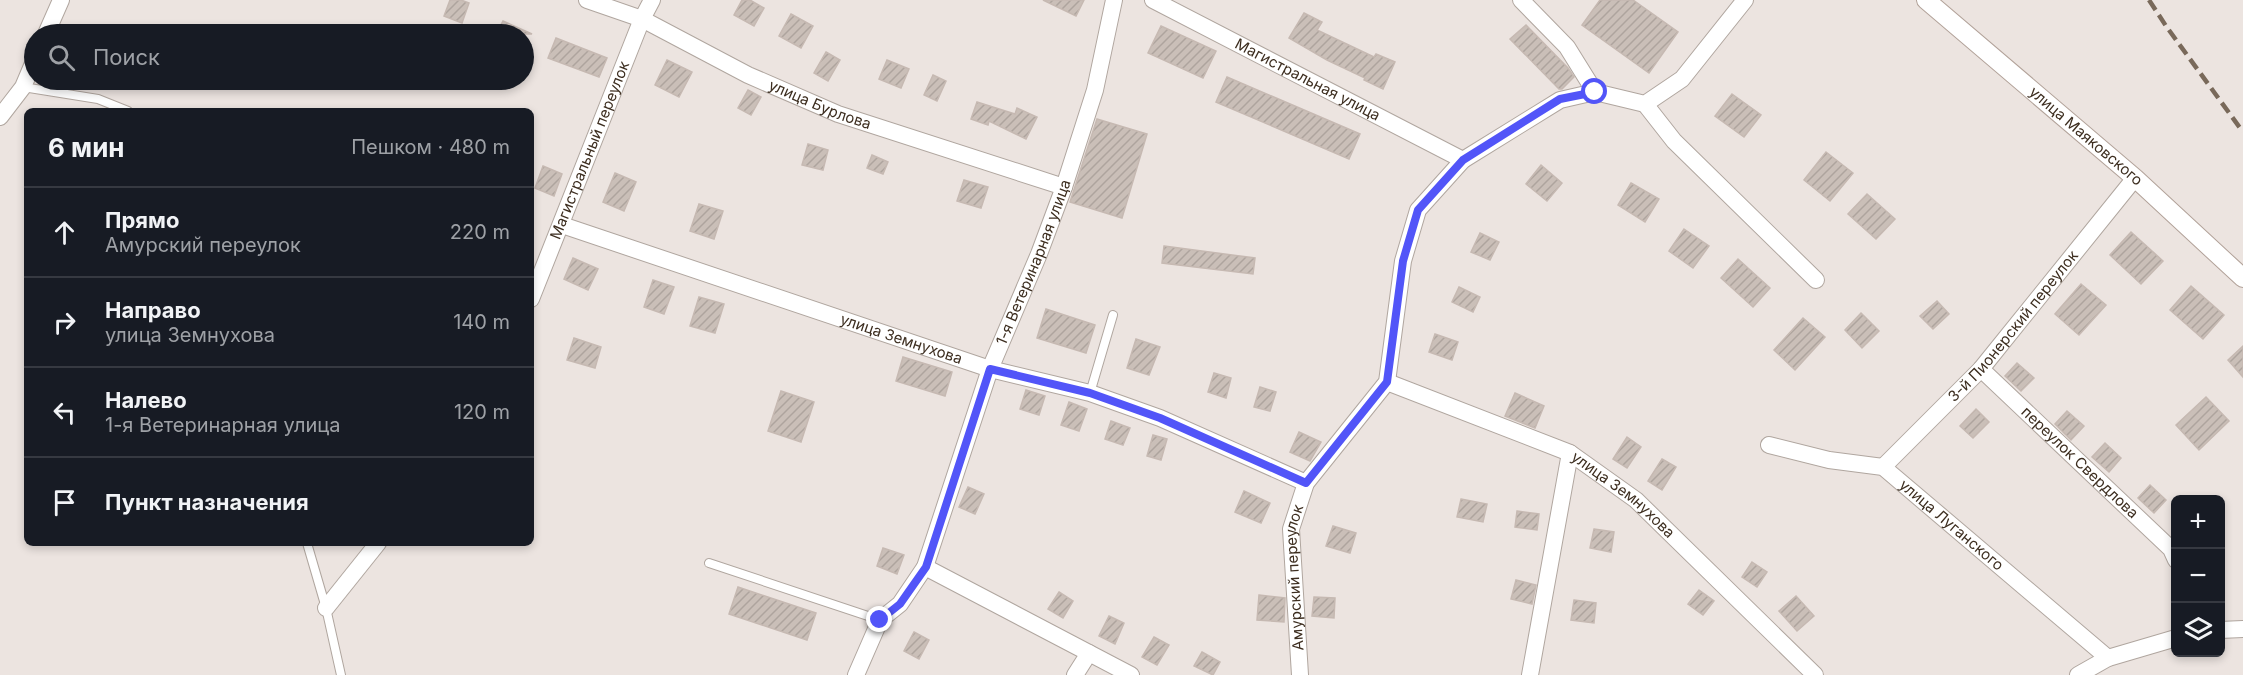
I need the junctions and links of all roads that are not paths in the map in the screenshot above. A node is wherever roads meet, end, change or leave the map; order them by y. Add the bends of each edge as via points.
1 (61, 0) edge
2 (587, 0) edge
3 (652, 0) edge
4 (1114, 0) edge
5 (1153, 0) edge
6 (1521, 0) edge
7 (1745, 0) edge
8 (1926, 0) edge
9 (642, 18) junction
10 (50, 24) edge
11 (23, 87) edge
12 (42, 90) edge
13 (1595, 92) junction
14 (1645, 104) junction
15 (120, 108) edge
16 (0, 117) edge
17 (1463, 160) junction
18 (2135, 178) junction
19 (1064, 187) junction
20 (562, 225) junction
21 (2243, 278) edge
22 (1816, 280) dead end
23 (534, 293) edge
24 (1113, 315) dead end
25 (990, 369) junction
26 (1981, 369) junction
27 (1387, 382) junction
28 (1090, 393) junction
29 (1769, 444) dead end
30 (1570, 453) junction
31 (1883, 467) junction
32 (1306, 483) junction
33 (308, 546) edge
34 (376, 546) edge
35 (2171, 551) edge
36 (709, 563) dead end
37 (926, 567) junction
38 (326, 608) junction
39 (880, 620) junction
40 (2243, 629) edge
41 (2225, 630) edge
42 (2171, 639) edge
43 (1089, 653) junction
44 (2108, 658) junction
45 (341, 675) edge
46 (856, 675) edge
47 (1075, 675) edge
48 (1131, 675) edge
49 (1300, 675) edge
50 (1530, 675) edge
51 (1815, 675) edge
52 (2078, 675) edge

1 - 10 street
2 - 9 street, улица Бурлова
3 - 9 street, Магистральный переулок
4 - 19 street, 1-я Ветеринарная улица via 1095,90
5 - 17 street, Магистральная улица
6 - 13 street via 1567,47
7 - 14 street via 1682,79
8 - 18 main road, улица Маяковского
9 - 19 street, улица Бурлова via 748,75 838,114
9 - 20 street, Магистральный переулок
11 - 16 street
12 - 15 lane via 98,99
13 - 14 street
13 - 17 street via 1560,99
14 - 22 street via 1674,141
17 - 27 street via 1418,210 1403,261
18 - 21 main road, улица Маяковского
18 - 26 street, 3-й Пионерский переулок
19 - 25 street, 1-я Ветеринарная улица
20 - 23 street, Магистральный переулок
20 - 25 street, улица Земнухова
24 - 28 lane
25 - 28 street, улица Земнухова
25 - 37 street, 1-я Ветеринарная улица
26 - 31 street, 3-й Пионерский переулок
26 - 35 street, переулок Свердлова
27 - 30 street, улица Земнухова
27 - 32 street, Амурский переулок
28 - 32 street, улица Земнухова via 1160,418
29 - 31 street via 1829,460
30 - 50 street
30 - 51 street, улица Земнухова via 1636,500
31 - 44 street, улица Луганского
32 - 49 street, Амурский переулок via 1291,529
33 - 38 lane
34 - 38 street
36 - 39 lane
37 - 39 street, 1-я Ветеринарная улица via 900,604
37 - 43 street
38 - 45 lane
39 - 46 street, 1-я Ветеринарная улица
40 - 41 street
42 - 44 street
43 - 47 street
43 - 48 street
44 - 52 street

